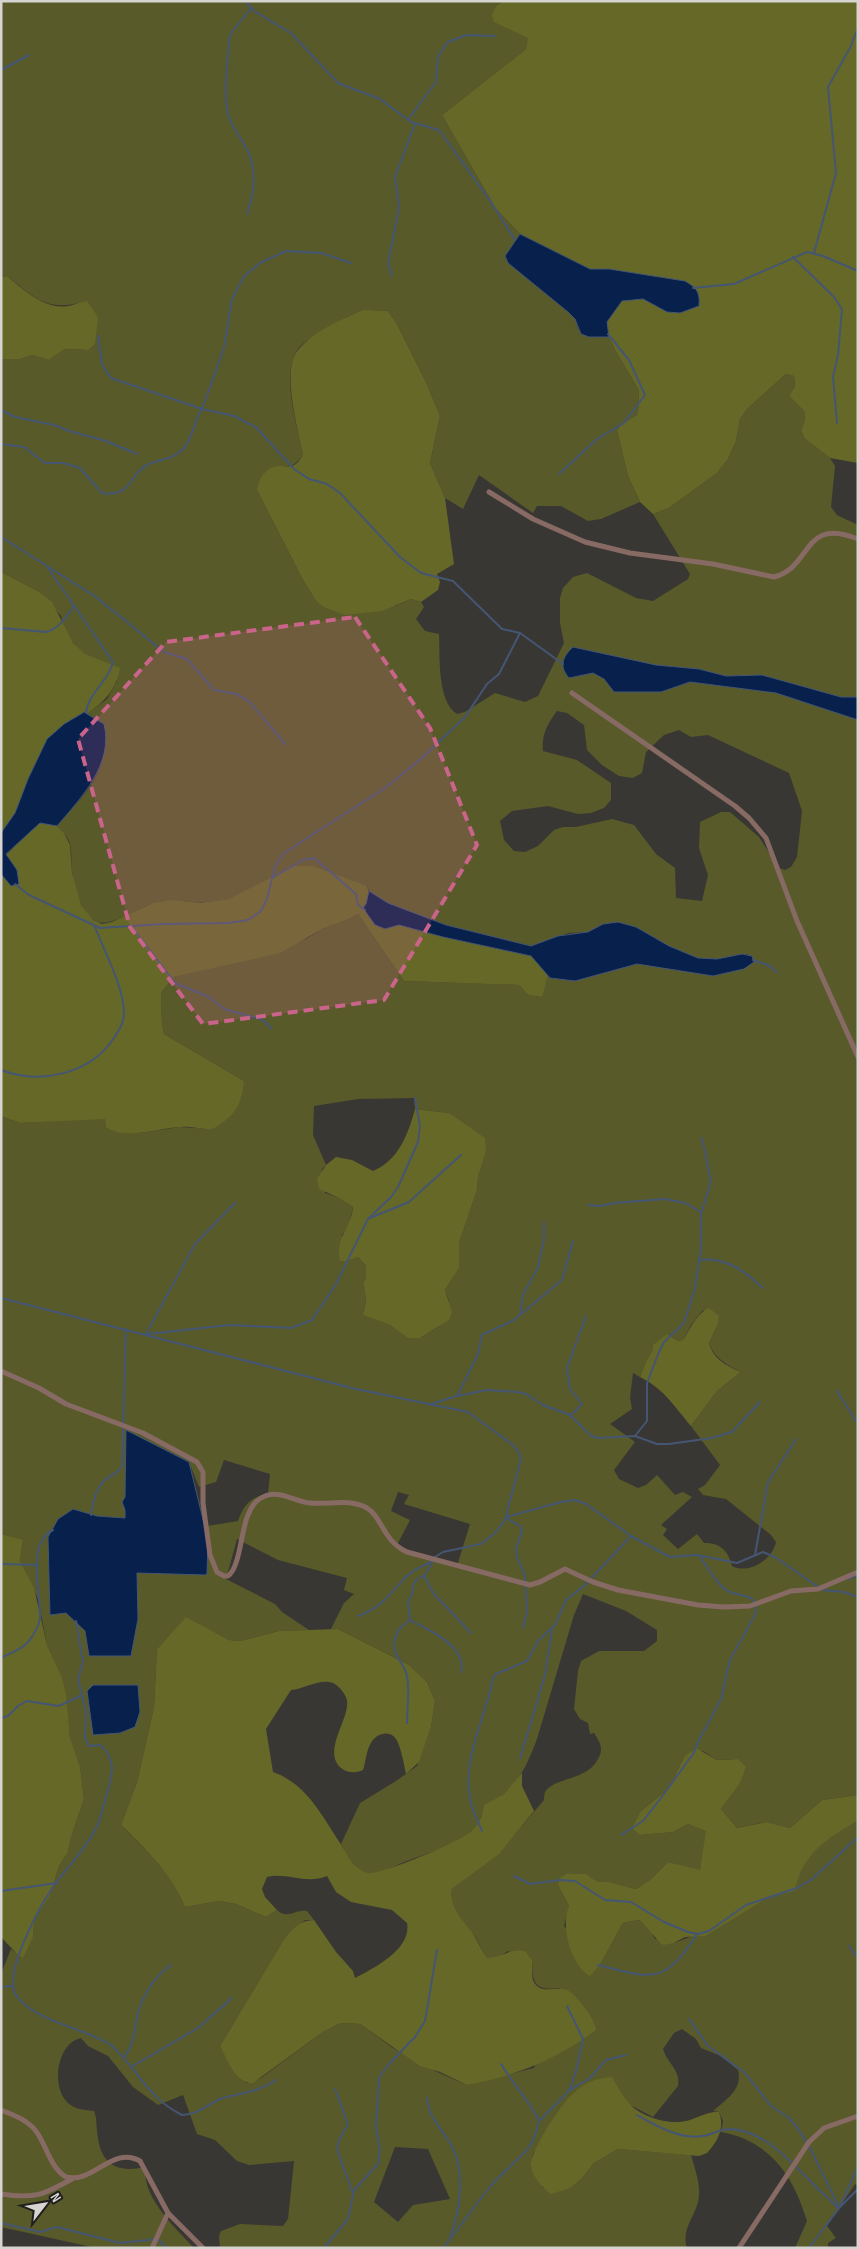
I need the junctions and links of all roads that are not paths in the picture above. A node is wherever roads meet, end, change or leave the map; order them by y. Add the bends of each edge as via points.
1 (489, 492) dead end
2 (858, 539) edge
3 (572, 693) dead end
4 (858, 1057) edge
5 (1, 1370) edge
6 (858, 1572) edge
7 (1, 2110) edge
8 (858, 2116) edge
9 (72, 2179) junction
10 (1, 2194) edge
11 (168, 2213) junction
12 (152, 2248) edge
13 (203, 2248) edge
14 (739, 2248) edge

1 - 2 street via 532,519 585,542 630,553 713,564 774,577 792,567 826,533 835,532
3 - 4 street via 735,806 766,838 797,921
5 - 6 street via 66,1404 130,1427 200,1466 210,1555 217,1572 224,1576 234,1569 242,1533 252,1508 264,1496 277,1494 311,1504 358,1504 372,1512 391,1542 406,1552 530,1585 565,1569 618,1590 710,1607 740,1607 791,1591 818,1590
7 - 9 street via 35,2129 60,2174
8 - 14 street via 824,2128 809,2142
9 - 10 street via 38,2196
9 - 11 street via 122,2157 134,2157 144,2165
11 - 12 street
11 - 13 street

